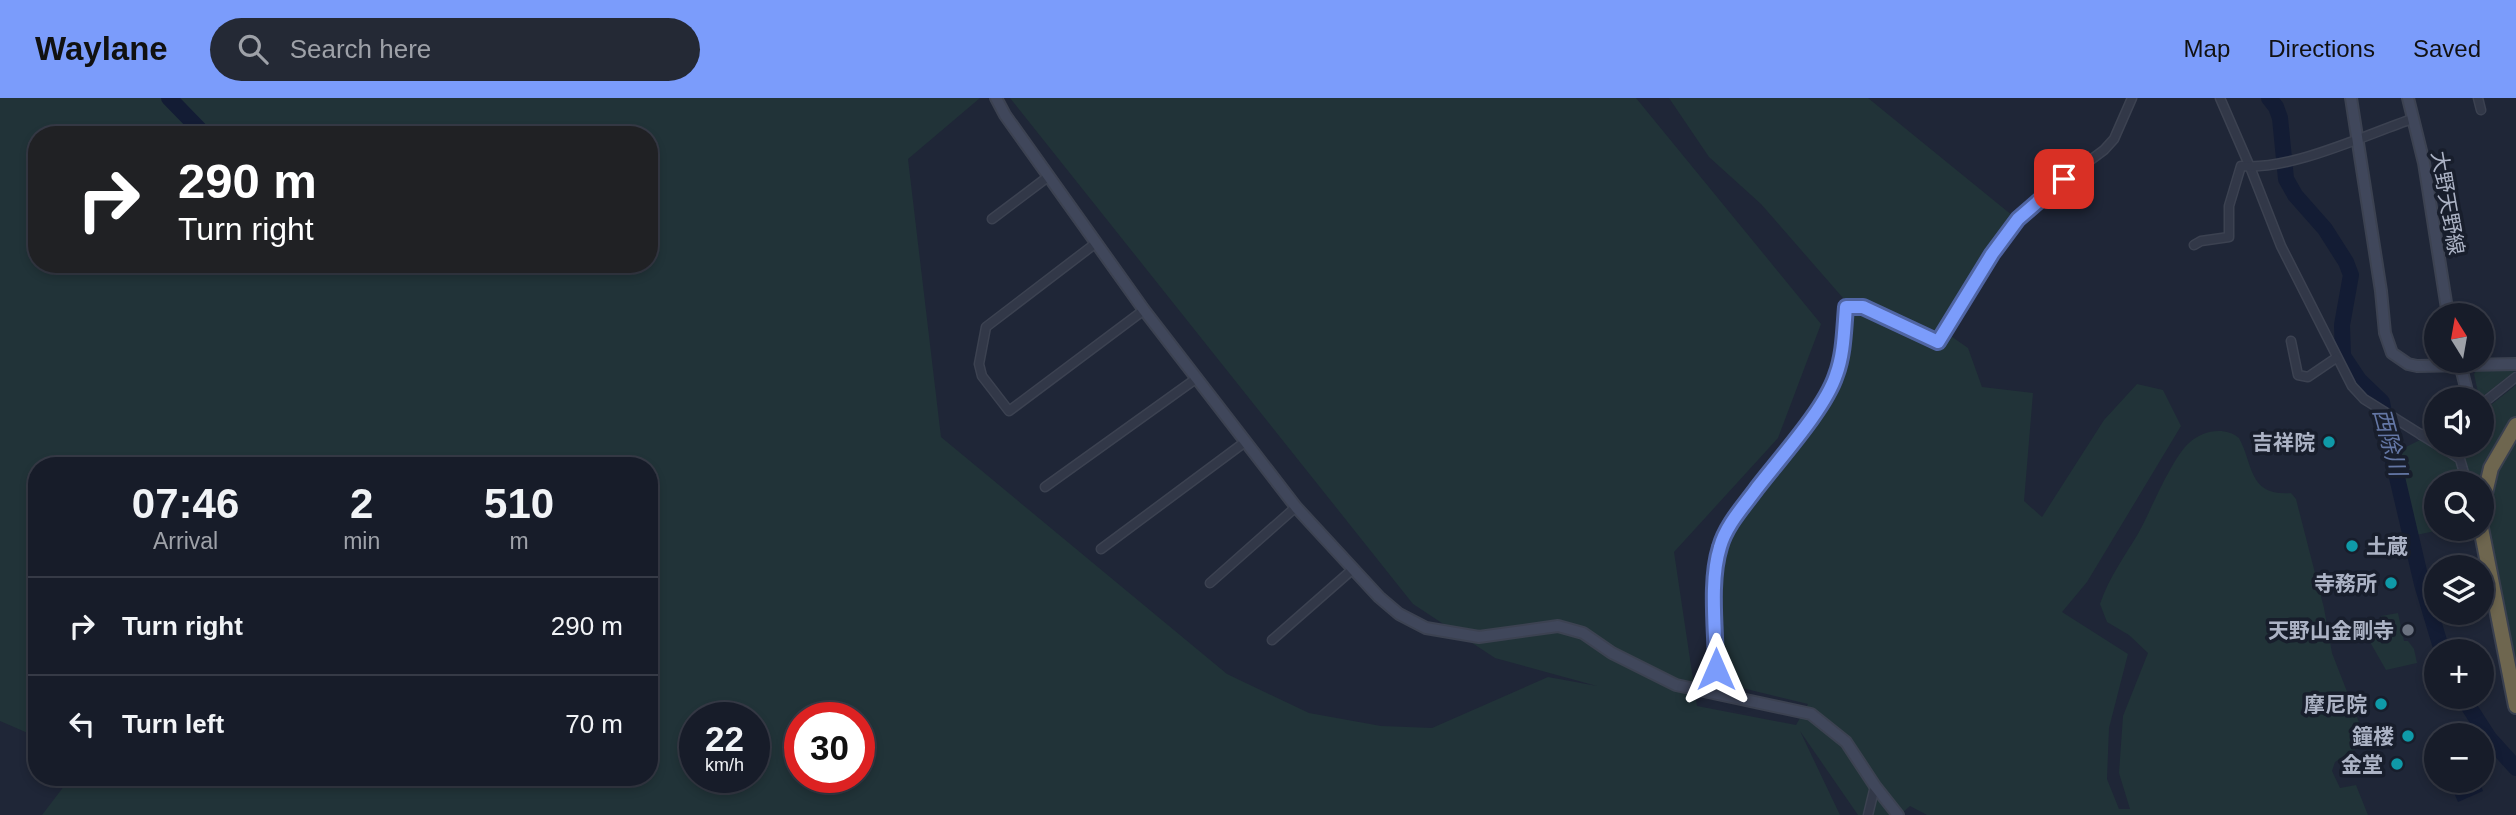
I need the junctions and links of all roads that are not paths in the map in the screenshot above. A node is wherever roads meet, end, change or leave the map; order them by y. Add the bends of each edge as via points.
1 (996, 98) edge
2 (2132, 98) edge
3 (2220, 98) edge
4 (2351, 98) edge
5 (2408, 98) edge
6 (2477, 98) edge
7 (2481, 110) dead end
8 (2412, 119) junction
9 (2358, 138) junction
10 (2250, 167) junction
11 (1049, 176) junction
12 (992, 219) dead end
13 (1097, 243) junction
14 (2194, 245) dead end
15 (2446, 303) edge
16 (1144, 310) junction
17 (2291, 341) dead end
18 (2336, 358) junction
19 (2494, 364) edge
20 (2516, 364) edge
21 (2424, 366) edge
22 (2516, 377) edge
23 (1197, 379) junction
24 (2494, 394) edge
25 (2516, 425) edge
26 (2424, 434) edge
27 (2421, 435) junction
28 (2424, 437) edge
29 (1245, 442) junction
30 (2490, 471) edge
31 (1045, 487) dead end
32 (1296, 507) junction
33 (2482, 541) edge
34 (1101, 549) dead end
35 (1353, 569) junction
36 (1210, 583) dead end
37 (1272, 640) dead end
38 (1716, 693) junction
39 (2516, 706) edge
40 (1875, 786) junction
41 (1868, 815) edge
42 (1898, 815) edge

1 - 11 street
2 - 38 street via 2114,139 2018,219 1938,342 1863,307 1846,307 1840,361 1822,404 1741,510 1720,547 1715,570
3 - 10 street
4 - 9 street
5 - 8 street, 大野天野線
6 - 7 street
8 - 9 street
8 - 15 street, 大野天野線 via 2424,163
9 - 10 street via 2287,162
9 - 21 street via 2388,345 2399,358
10 - 14 street via 2241,166 2233,189 2229,237
10 - 18 street via 2281,246
11 - 12 street
11 - 13 street
13 - 16 street
13 - 16 street via 986,327 979,364 982,376 1009,411
16 - 23 street
17 - 18 street via 2298,375 2308,377
18 - 27 street via 2364,399
19 - 20 street
22 - 24 street
23 - 29 street
23 - 31 street
25 - 30 highway
26 - 27 street
27 - 28 street
29 - 32 street
29 - 34 street
32 - 35 street
32 - 36 street
33 - 39 highway
35 - 37 street
35 - 38 street via 1399,614 1426,628 1479,637 1558,626 1583,633 1676,685
38 - 40 street via 1811,714 1846,742
40 - 41 street
40 - 42 street

